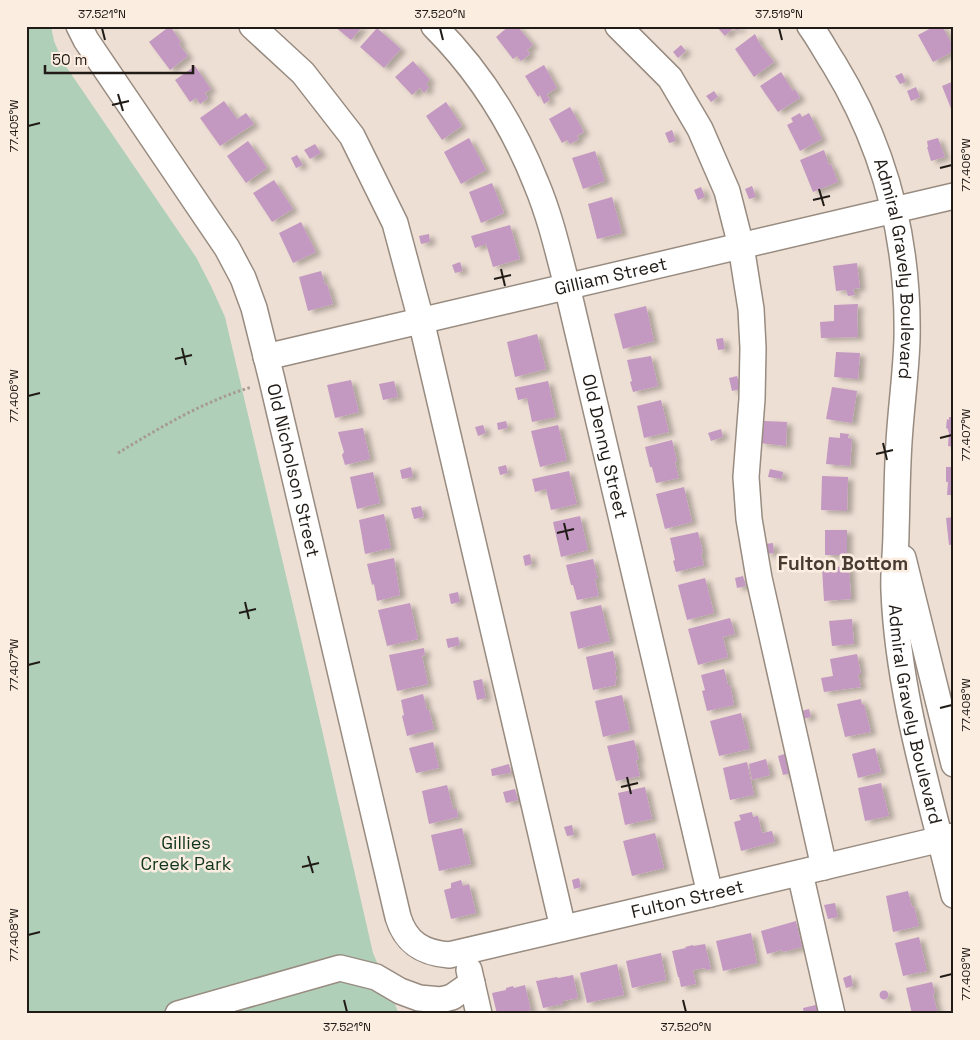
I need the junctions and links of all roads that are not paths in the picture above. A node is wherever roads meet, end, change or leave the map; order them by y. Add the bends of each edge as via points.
1 (79, 26) edge
2 (252, 26) edge
3 (434, 26) edge
4 (618, 26) edge
5 (810, 26) edge
6 (954, 196) edge
7 (895, 210) junction
8 (741, 246) junction
9 (567, 286) junction
10 (421, 320) junction
11 (266, 357) junction
12 (896, 530) junction
13 (954, 764) edge
14 (947, 838) edge
15 (824, 867) junction
16 (800, 872) junction
17 (710, 894) junction
18 (954, 895) edge
19 (563, 928) junction
20 (422, 949) joint
21 (465, 952) junction
22 (472, 983) junction
23 (178, 1014) edge
24 (479, 1014) edge
25 (832, 1014) edge

1 - 11 street, Old Nicholson Street via 227,248 251,300
2 - 10 street via 303,73 352,136 395,223
3 - 9 street, Old Denny Street via 496,103 517,141 555,237
4 - 8 street via 670,78 700,129 727,191
5 - 7 street, Admiral Gravely Boulevard via 860,112 876,149
6 - 7 street, Gilliam Street
7 - 8 street, Gilliam Street
7 - 12 street, Admiral Gravely Boulevard via 907,297
8 - 9 street, Gilliam Street
8 - 15 street via 751,309 753,348 746,476 749,519 759,578
9 - 10 street, Gilliam Street
9 - 17 street, Old Denny Street
10 - 11 street, Gilliam Street
10 - 19 street
11 - 20 street, Old Nicholson Street via 398,917 401,927
12 - 13 street, Admiral Gravely Boulevard
12 - 14 street, Admiral Gravely Boulevard via 894,588 905,693
14 - 15 street, Fulton Street
14 - 18 street, Admiral Gravely Boulevard
15 - 16 street, Fulton Street
16 - 17 street, Fulton Street
16 - 25 street
17 - 19 street, Fulton Street
19 - 21 street, Fulton Street
20 - 21 street, Fulton Street via 449,955
21 - 22 street
22 - 23 street via 452,997 441,1000 419,998 376,977 340,968
22 - 24 street

